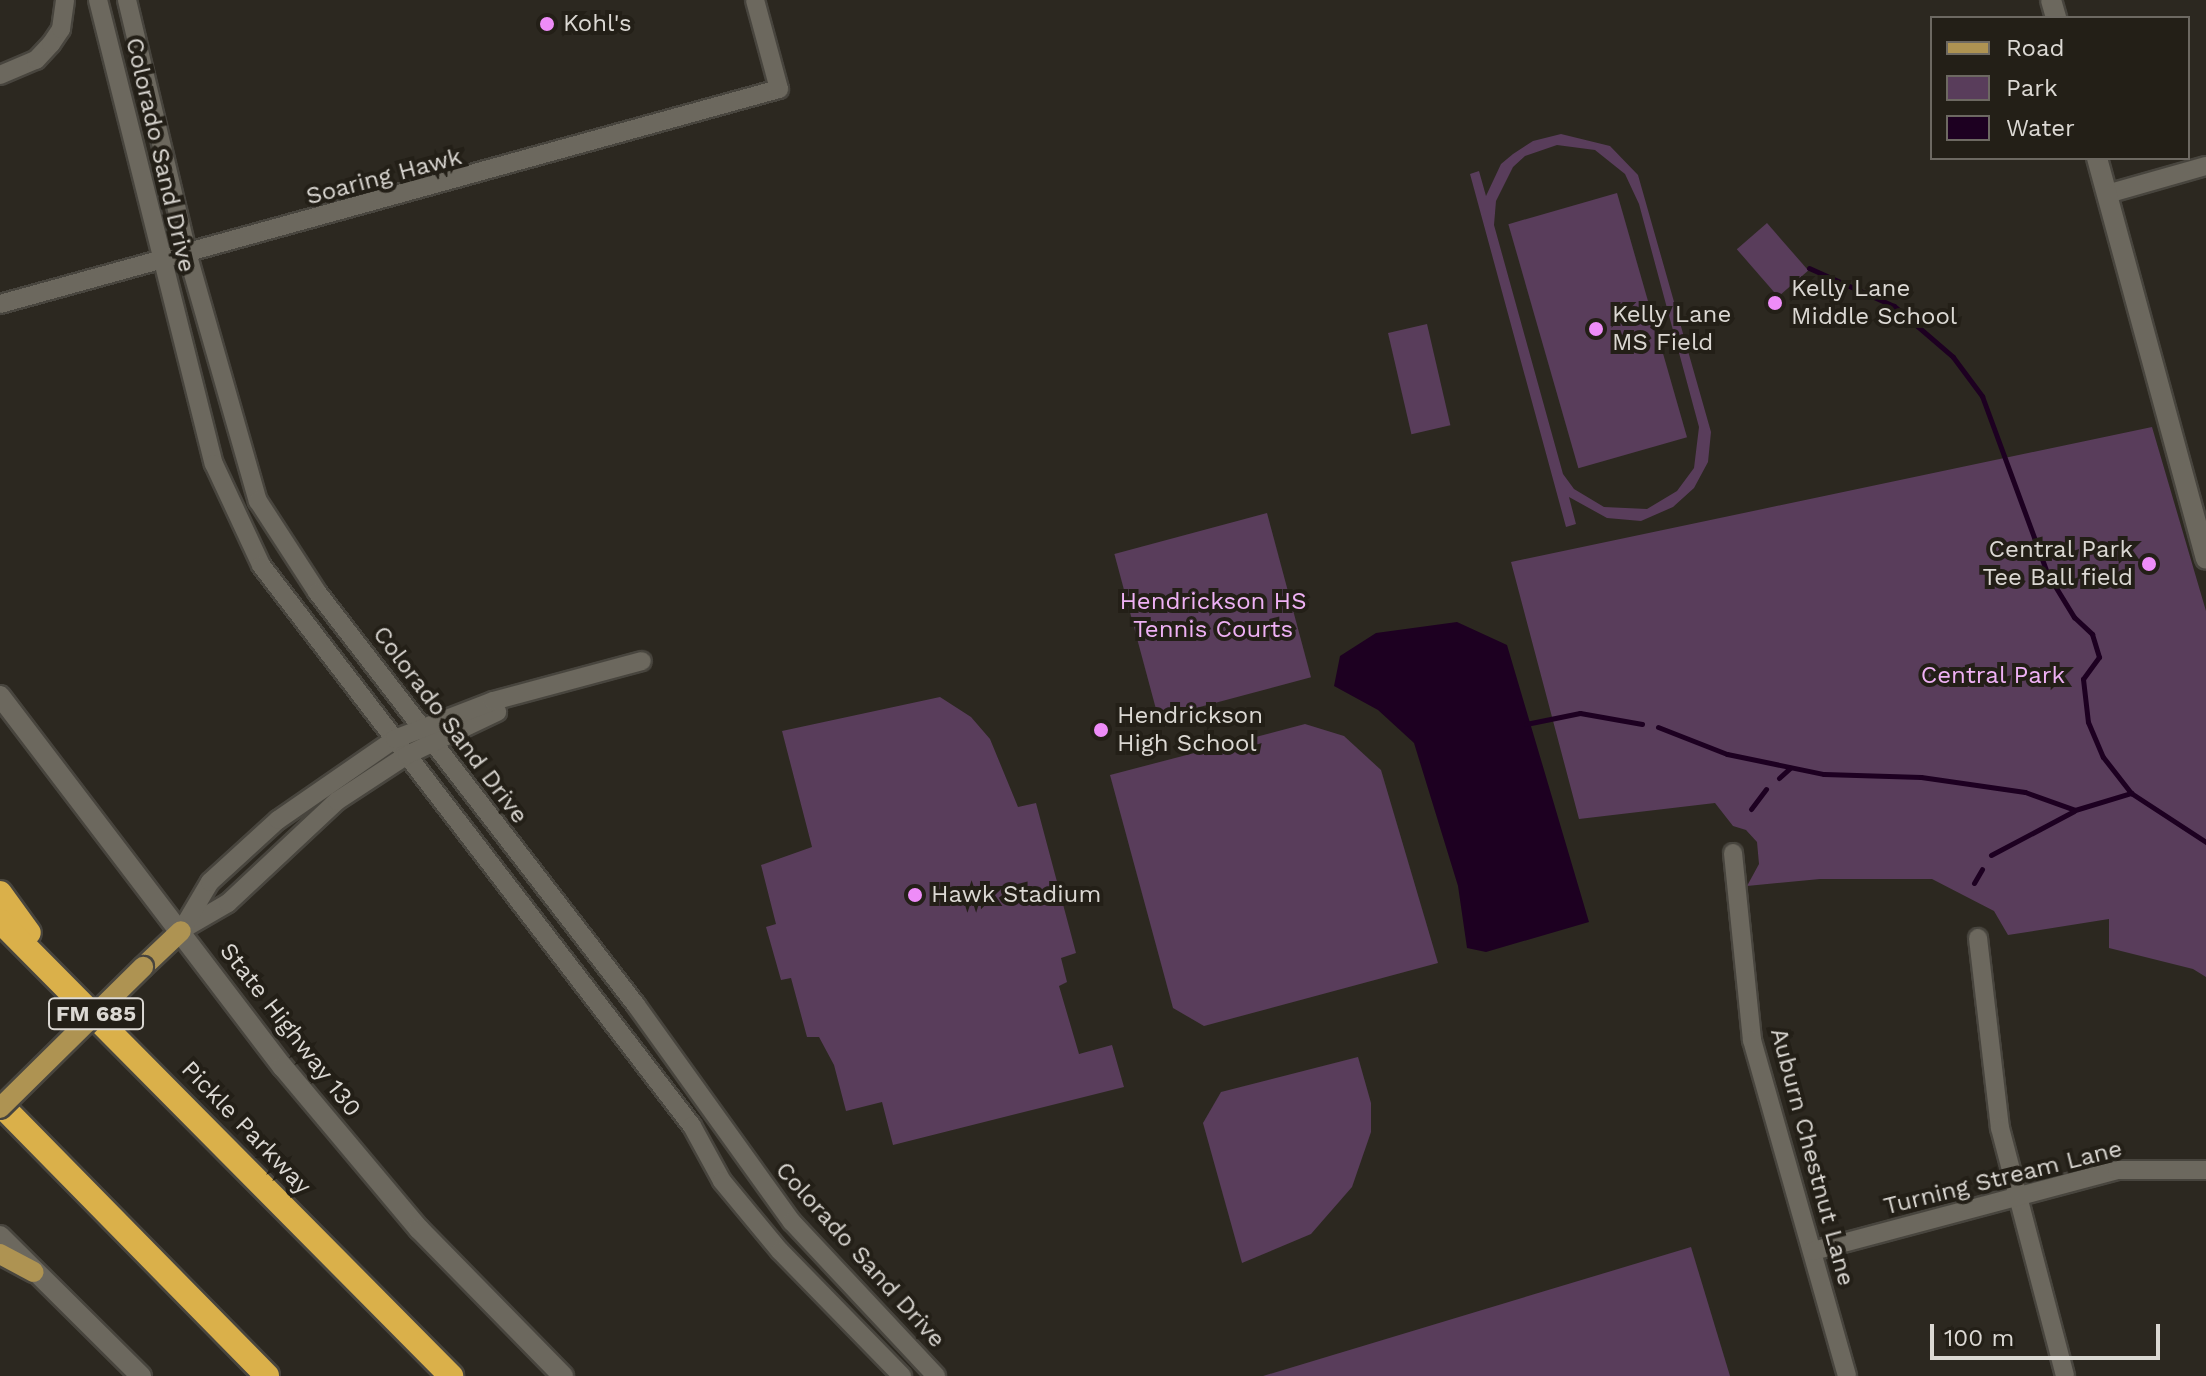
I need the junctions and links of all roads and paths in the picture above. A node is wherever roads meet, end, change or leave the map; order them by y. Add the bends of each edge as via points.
1 (65, 0) edge
2 (98, 0) edge
3 (127, 0) edge
4 (755, 0) edge
5 (0, 75) edge
6 (2098, 160) edge
7 (2206, 166) edge
8 (2107, 194) junction
9 (188, 256) junction
10 (160, 263) junction
11 (0, 304) edge
12 (2206, 558) edge
13 (642, 661) dead end
14 (0, 696) edge
15 (427, 736) junction
16 (395, 739) junction
17 (407, 755) junction
18 (1733, 853) dead end
19 (0, 893) edge
20 (0, 921) edge
21 (181, 931) junction
22 (1978, 938) dead end
23 (58, 974) junction
24 (0, 1106) edge
25 (2206, 1170) edge
26 (2017, 1197) junction
27 (0, 1236) edge
28 (819, 1250) junction
29 (780, 1251) junction
30 (1813, 1251) junction
31 (0, 1254) edge
32 (34, 1272) junction
33 (141, 1376) edge
34 (267, 1376) edge
35 (451, 1376) edge
36 (563, 1376) edge
37 (902, 1376) edge
38 (936, 1376) edge
39 (1847, 1376) edge
40 (2065, 1376) edge

1 - 5 street via 61,29 51,44 36,60
2 - 10 street, Colorado Sand Drive
3 - 9 street, Colorado Sand Drive
4 - 9 street, Soaring Hawk via 779,89
6 - 8 main road
7 - 8 street
8 - 12 main road
9 - 10 street, Soaring Hawk
9 - 15 street, Colorado Sand Drive via 258,501 286,549
10 - 11 street, Soaring Hawk
10 - 16 street, Colorado Sand Drive via 214,464 233,515 261,565
13 - 15 street via 523,696
14 - 21 main road, State Highway 130
15 - 16 street
15 - 17 street
15 - 28 street, Colorado Sand Drive via 636,1005 768,1191
16 - 17 street, Colorado Sand Drive
16 - 21 street via 278,820 210,882
17 - 21 street via 337,801 228,903
17 - 29 street, Colorado Sand Drive via 683,1113 722,1181
18 - 30 street, Auburn Chestnut Lane via 1752,1040
19 - 23 highway
20 - 23 highway, Pickle Parkway
21 - 24 main road, FM 685 / FM 685, bridge
21 - 36 main road, State Highway 130 via 283,1067 419,1229
22 - 26 street via 2000,1128
23 - 35 highway, Pickle Parkway
24 - 34 highway
25 - 26 street, Turning Stream Lane via 2117,1170
26 - 30 street, Turning Stream Lane
26 - 40 street
27 - 32 main road
28 - 29 street
28 - 38 street, Colorado Sand Drive
29 - 37 street, Colorado Sand Drive
30 - 39 street, Auburn Chestnut Lane
31 - 32 main road
32 - 33 main road

